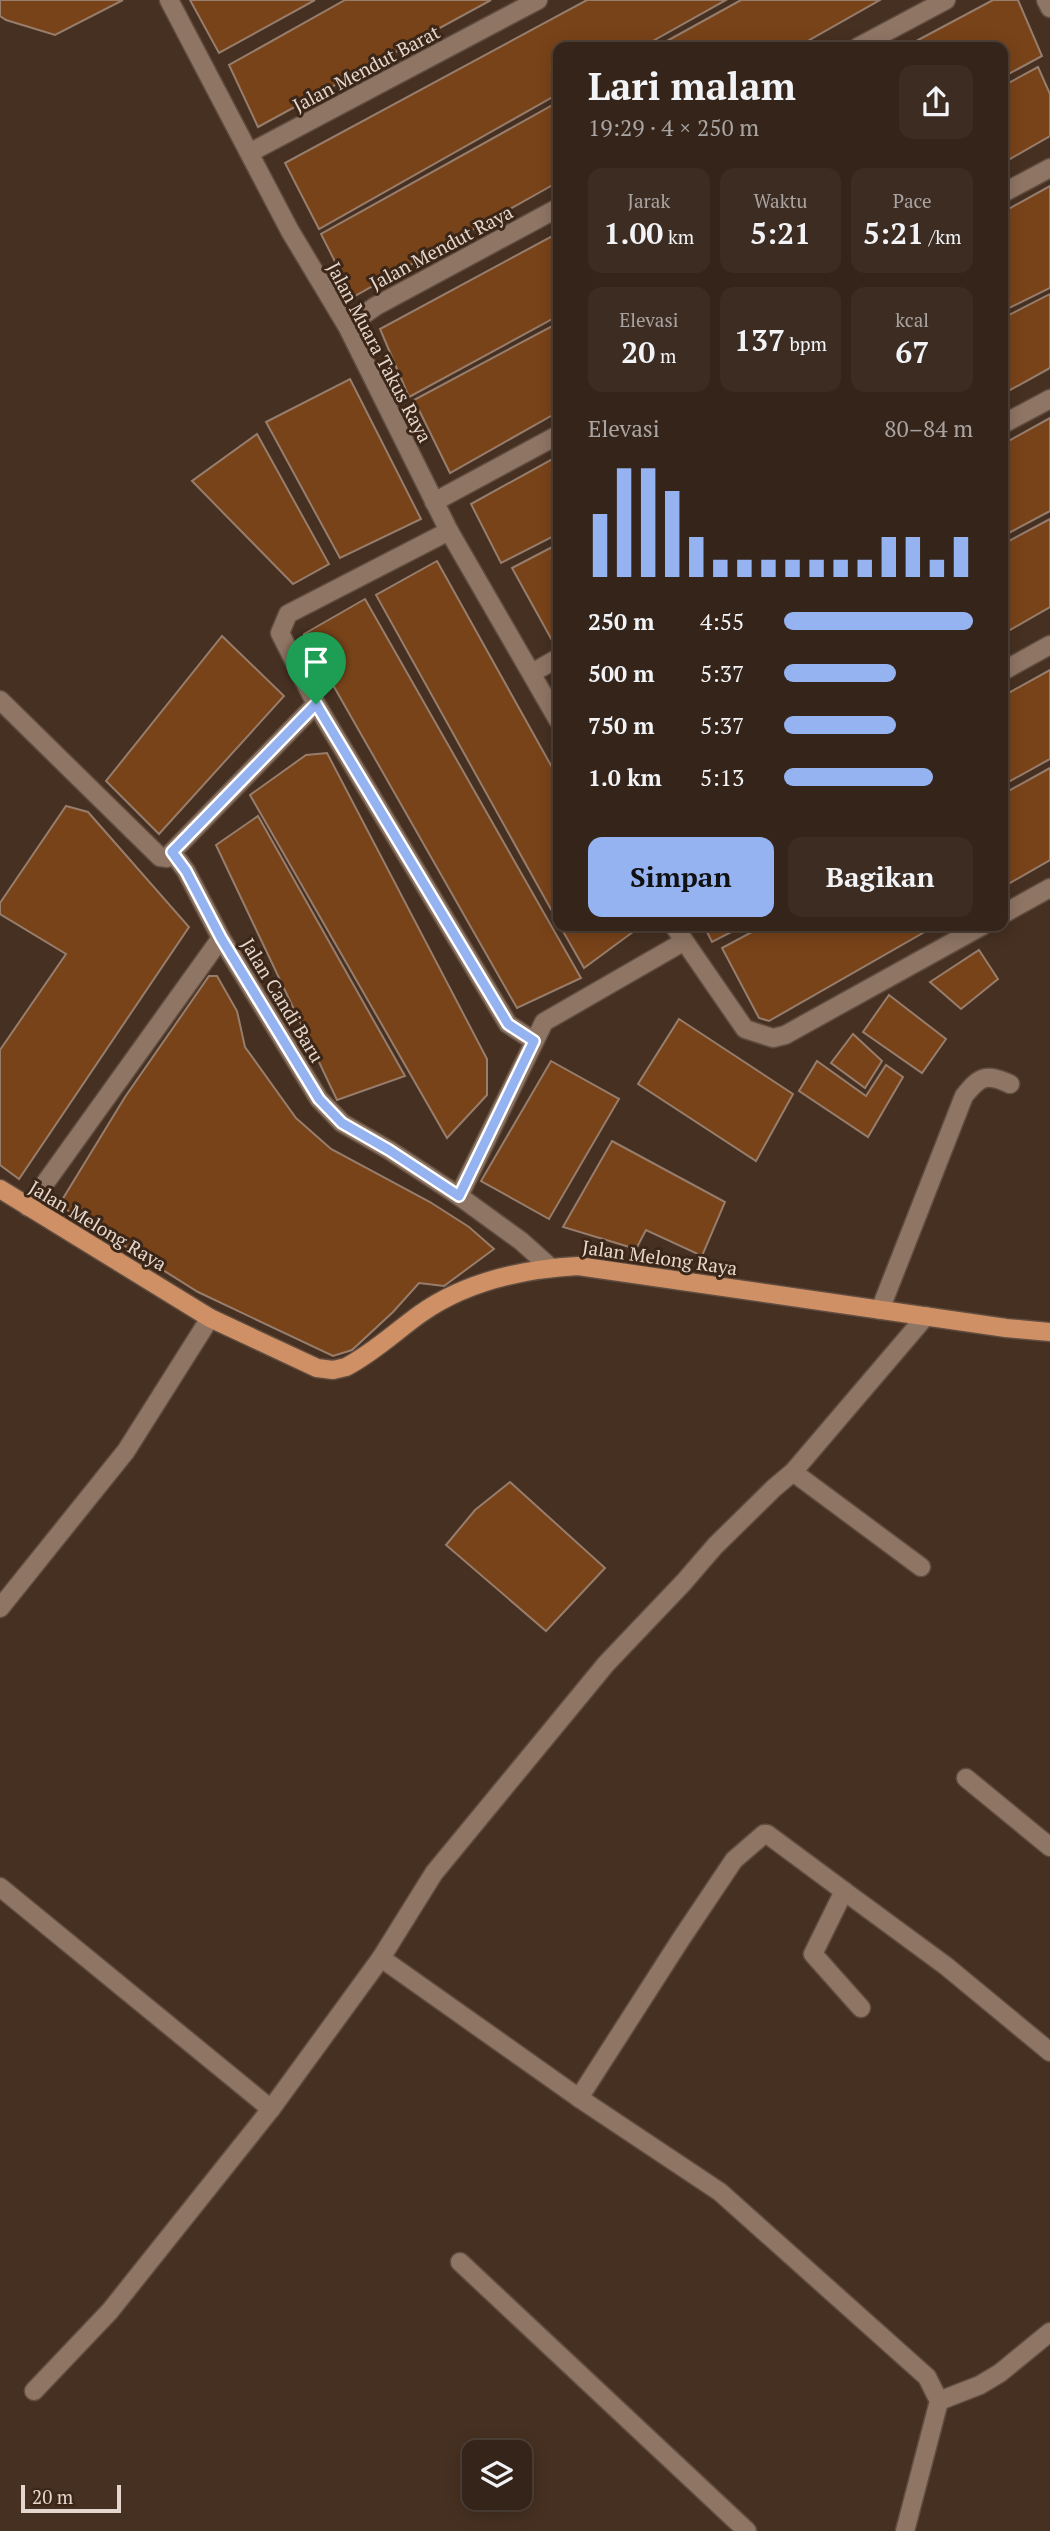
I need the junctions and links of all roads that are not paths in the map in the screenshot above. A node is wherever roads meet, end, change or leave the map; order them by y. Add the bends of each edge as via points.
1 (169, 0) edge
2 (538, 0) edge
3 (946, 0) edge
4 (1046, 0) edge
5 (1050, 8) edge
6 (867, 42) edge
7 (251, 152) junction
8 (1050, 168) edge
9 (1008, 190) edge
10 (553, 211) edge
11 (347, 326) junction
12 (1050, 400) edge
13 (1008, 421) edge
14 (553, 438) edge
15 (435, 502) junction
16 (449, 531) junction
17 (1050, 645) edge
18 (553, 661) edge
19 (1008, 668) edge
20 (532, 673) junction
21 (0, 700) edge
22 (316, 704) junction
23 (553, 711) edge
24 (172, 852) junction
25 (1050, 888) edge
26 (1008, 911) edge
27 (973, 931) edge
28 (678, 934) edge
29 (221, 938) junction
30 (534, 1041) junction
31 (1010, 1084) dead end
32 (0, 1189) edge
33 (459, 1196) junction
34 (28, 1208) junction
35 (550, 1267) junction
36 (880, 1310) junction
37 (926, 1316) junction
38 (210, 1318) junction
39 (1050, 1332) edge
40 (793, 1472) junction
41 (921, 1567) dead end
42 (0, 1608) edge
43 (966, 1778) dead end
44 (1050, 1847) edge
45 (0, 1887) edge
46 (844, 1891) junction
47 (381, 1958) junction
48 (861, 2008) dead end
49 (1050, 2052) edge
50 (579, 2098) junction
51 (271, 2109) junction
52 (460, 2262) dead end
53 (1050, 2332) edge
54 (34, 2391) dead end
55 (939, 2401) junction
56 (747, 2531) edge
57 (905, 2531) edge

1 - 7 street, Jalan Muara Takus Raya
2 - 7 street, Jalan Mendut Barat
3 - 6 street
4 - 5 street
7 - 11 street, Jalan Muara Takus Raya via 290,231
8 - 9 street
10 - 11 street, Jalan Mendut Raya
11 - 15 street, Jalan Muara Takus Raya
12 - 13 street
14 - 15 street
15 - 16 street, Jalan Muara Takus Raya
16 - 20 street, Jalan Muara Takus Raya
16 - 22 street via 288,614 280,633
17 - 19 street
18 - 20 street
20 - 23 street, Jalan Muara Takus Raya
21 - 24 street via 160,857 167,858
22 - 24 street
22 - 30 street via 508,1024
24 - 29 street, Jalan Candi Baru
25 - 26 street
27 - 28 street via 773,1038 745,1029
28 - 30 street via 544,1022
29 - 33 street, Jalan Candi Baru via 319,1099 342,1123
29 - 34 street
30 - 33 street
31 - 36 street via 983,1077 964,1096
32 - 34 main road, Jalan Melong Raya
33 - 35 street, Jalan Candi Baru
34 - 38 main road, Jalan Melong Raya
35 - 36 main road, Jalan Melong Raya via 578,1266
35 - 38 main road, Jalan Melong Raya via 494,1279 459,1294 423,1312 356,1362 333,1370 317,1368
36 - 37 main road, Jalan Melong Raya
37 - 39 main road, Jalan Melong Raya
37 - 40 street
38 - 42 street via 126,1451
40 - 41 street
40 - 47 street via 715,1546 606,1664 434,1873
43 - 44 street
45 - 51 street
46 - 48 street via 813,1954
46 - 49 street via 946,1966
46 - 50 street via 764,1834 734,1860
47 - 50 street
47 - 51 street
50 - 55 street via 720,2192 927,2377
51 - 54 street via 110,2311
52 - 56 street
53 - 55 street via 1000,2373
55 - 57 street

